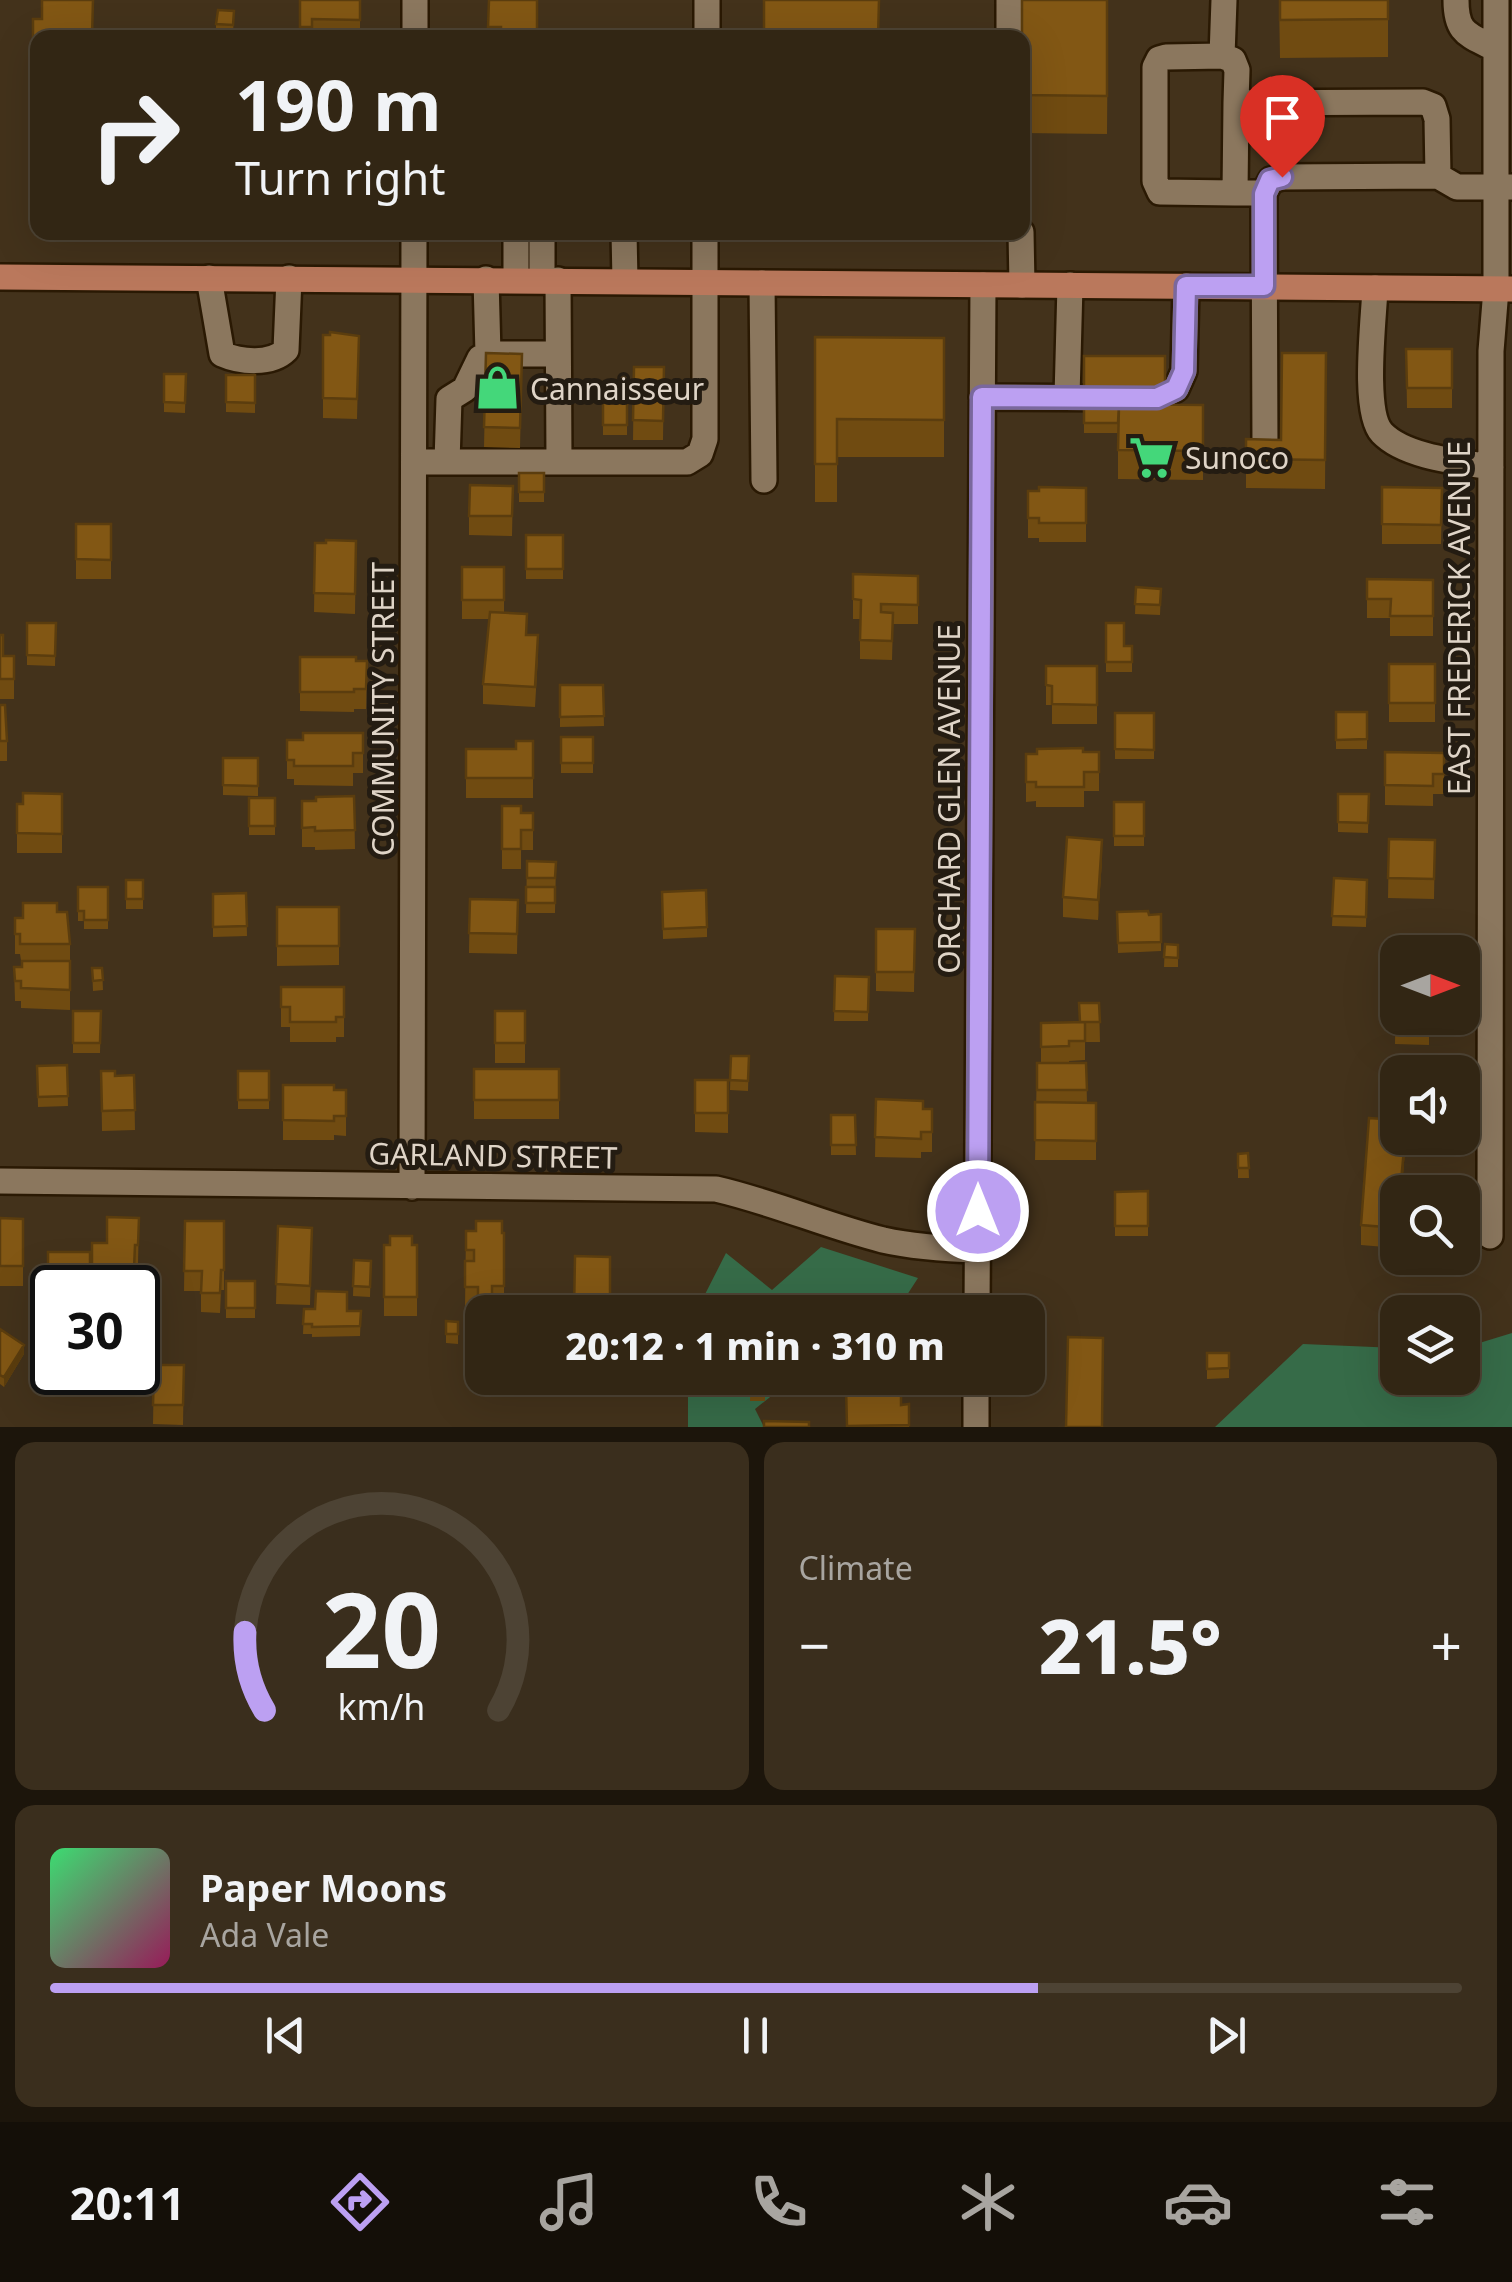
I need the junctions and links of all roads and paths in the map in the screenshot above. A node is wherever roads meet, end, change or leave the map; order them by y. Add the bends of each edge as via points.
1 (415, 0) edge
2 (707, 0) edge
3 (1009, 0) edge
4 (1224, 0) edge
5 (1456, 0) edge
6 (1496, 0) edge
7 (414, 30) edge
8 (706, 30) edge
9 (1009, 30) edge
10 (1495, 49) junction
11 (1222, 56) junction
12 (1236, 102) junction
13 (1438, 176) junction
14 (1503, 187) edge
15 (1236, 194) junction
16 (1264, 194) junction
17 (414, 240) edge
18 (520, 240) edge
19 (542, 240) edge
20 (624, 240) edge
21 (705, 240) edge
22 (1021, 240) edge
23 (0, 277) edge
24 (208, 278) junction
25 (289, 278) junction
26 (416, 279) junction
27 (486, 280) junction
28 (539, 280) junction
29 (625, 281) junction
30 (704, 282) junction
31 (762, 282) junction
32 (983, 285) junction
33 (1022, 285) junction
34 (1070, 285) junction
35 (1186, 286) junction
36 (1264, 286) junction
37 (1375, 288) junction
38 (1504, 289) edge
39 (488, 354) junction
40 (558, 354) junction
41 (982, 397) junction
42 (1067, 397) junction
43 (1265, 449) edge
44 (415, 462) junction
45 (447, 462) junction
46 (559, 462) junction
47 (1491, 467) junction
48 (764, 480) dead end
49 (0, 1180) edge
50 (412, 1186) junction
51 (1490, 1236) dead end
52 (978, 1250) junction
53 (977, 1295) edge
54 (976, 1395) edge
55 (976, 1427) edge

1 - 7 street
2 - 8 street
3 - 9 street
4 - 11 street
5 - 10 street via 1460,30
6 - 10 street, EAST FREDERICK AVENUE
10 - 14 street, EAST FREDERICK AVENUE
11 - 12 street via 1237,70
11 - 15 street via 1159,59 1155,182 1169,194
12 - 13 street via 1423,102 1437,118
12 - 15 street
13 - 14 street via 1457,187
13 - 16 street via 1282,177 1270,180
14 - 38 street, EAST FREDERICK AVENUE
15 - 16 street
16 - 36 street
17 - 26 street, COMMUNITY STREET
18 - 28 street
19 - 28 street
20 - 29 street
21 - 30 street
22 - 33 street
23 - 24 main road
24 - 25 main road
24 - 25 street via 222,354 266,360 286,350
25 - 26 main road
26 - 27 main road
26 - 44 street, COMMUNITY STREET
27 - 28 main road
27 - 39 street
28 - 29 main road
28 - 40 street
29 - 30 main road
30 - 31 main road
30 - 46 street via 700,454 686,462
31 - 32 main road
31 - 48 street
32 - 33 main road
32 - 41 street, ORCHARD GLEN AVENUE
33 - 34 main road
34 - 35 main road
34 - 42 street
35 - 36 main road
35 - 42 street via 1184,371 1176,389 1157,398
36 - 37 main road
36 - 43 street
37 - 38 main road
37 - 47 street via 1372,409 1381,432 1420,455
38 - 47 street, EAST FREDERICK AVENUE via 1491,351
39 - 40 street
39 - 45 street via 465,390 450,400
40 - 46 street
41 - 42 street
41 - 52 street, ORCHARD GLEN AVENUE
44 - 45 street
44 - 50 street, COMMUNITY STREET
45 - 46 street
47 - 51 street, EAST FREDERICK AVENUE
49 - 50 street, GARLAND STREET
50 - 52 street, GARLAND STREET via 716,1189 883,1240
52 - 53 street, ORCHARD GLEN AVENUE
54 - 55 street

